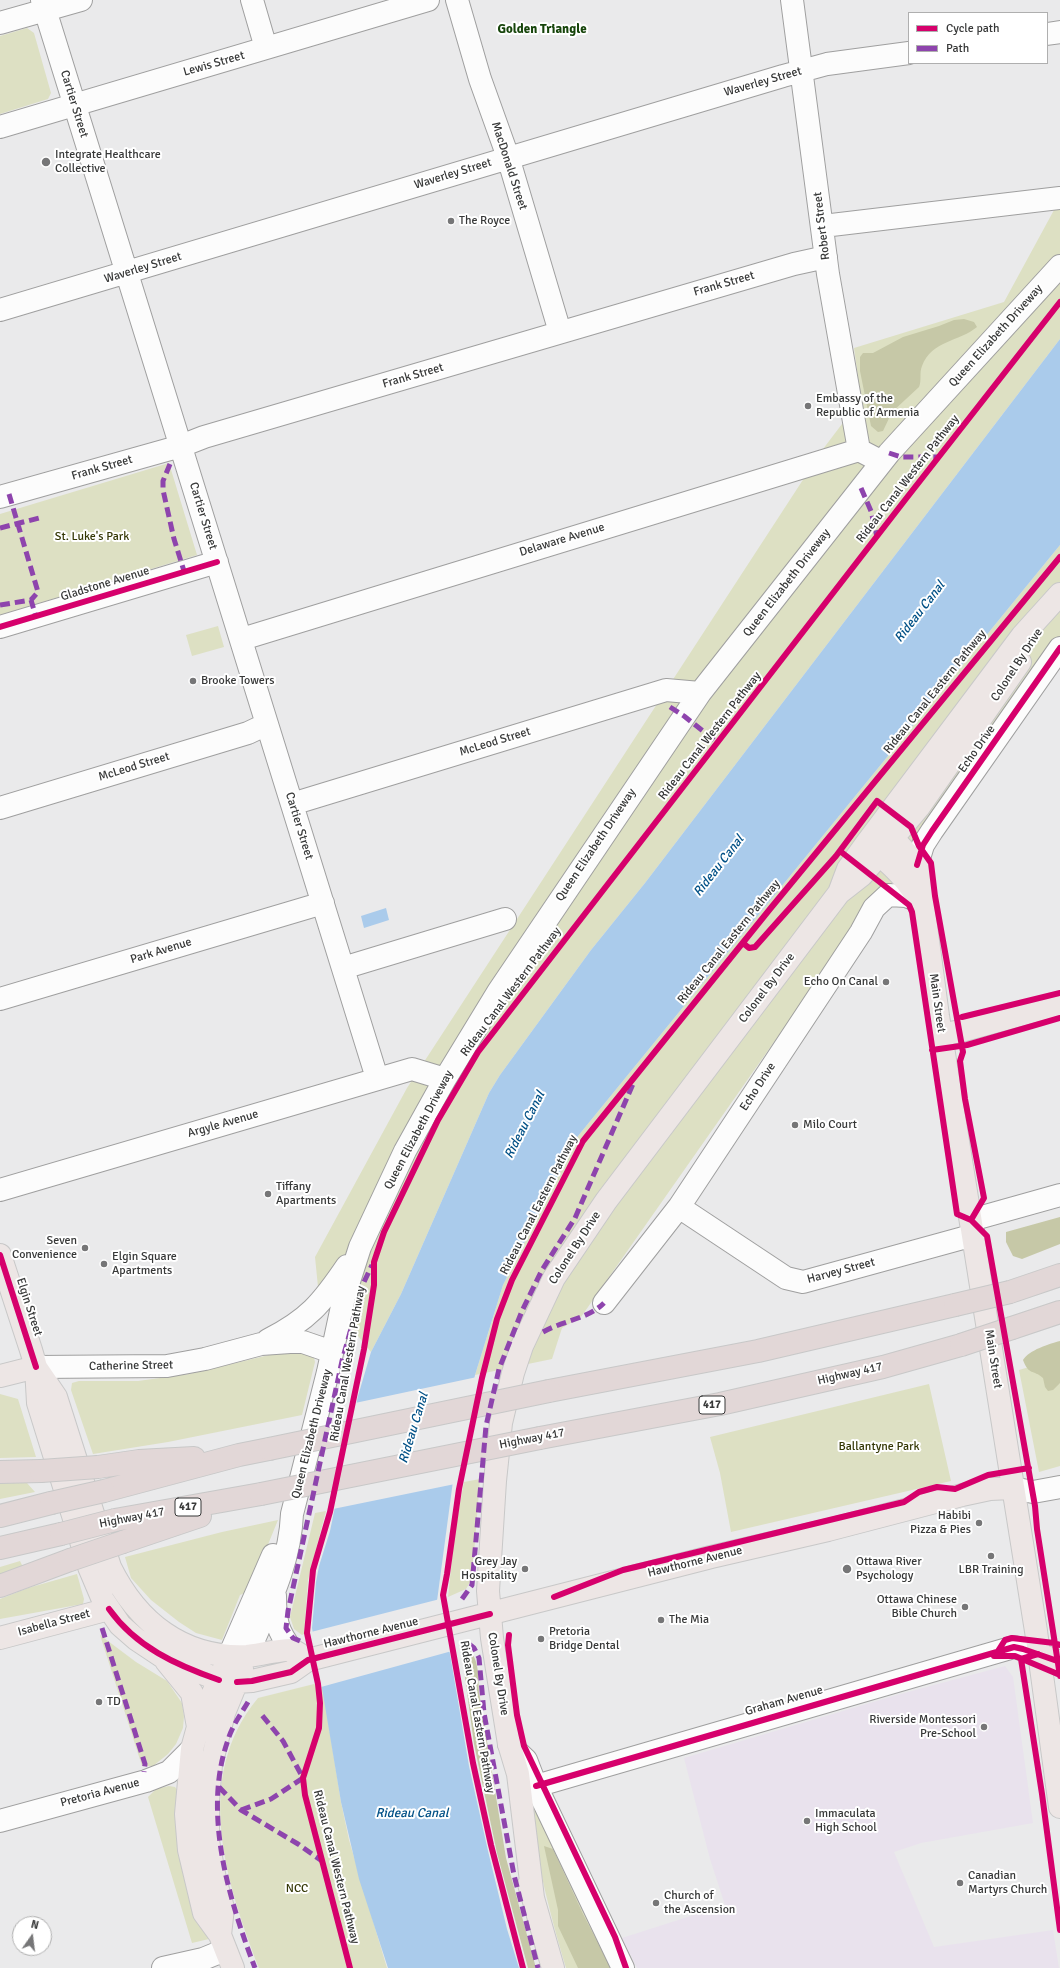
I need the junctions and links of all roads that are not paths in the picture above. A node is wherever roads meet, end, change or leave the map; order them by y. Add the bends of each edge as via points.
1 (81, 0) edge
2 (252, 0) edge
3 (428, 0) edge
4 (456, 0) edge
5 (792, 0) edge
6 (43, 6) edge
7 (0, 24) edge
8 (1060, 32) edge
9 (1048, 34) edge
10 (266, 48) junction
11 (908, 53) edge
12 (802, 70) junction
13 (74, 104) junction
14 (0, 127) edge
15 (508, 157) junction
16 (1060, 198) edge
17 (822, 226) junction
18 (826, 257) junction
19 (1060, 266) edge
20 (126, 273) junction
21 (0, 310) edge
22 (560, 332) junction
23 (181, 446) junction
24 (858, 450) junction
25 (882, 462) junction
26 (0, 497) edge
27 (217, 562) junction
28 (1057, 598) edge
29 (0, 627) edge
30 (242, 638) junction
31 (1060, 648) edge
32 (700, 693) junction
33 (267, 724) junction
34 (292, 804) junction
35 (0, 808) edge
36 (879, 846) junction
37 (917, 864) junction
38 (323, 903) junction
39 (922, 906) junction
40 (505, 919) dead end
41 (343, 968) junction
42 (0, 999) edge
43 (1060, 1004) edge
44 (942, 1035) junction
45 (377, 1078) junction
46 (445, 1079) junction
47 (0, 1190) edge
48 (1060, 1196) edge
49 (679, 1207) junction
50 (973, 1228) junction
51 (360, 1247) junction
52 (0, 1254) edge
53 (1060, 1275) edge
54 (604, 1303) dead end
55 (1060, 1312) edge
56 (261, 1344) junction
57 (332, 1352) junction
58 (36, 1367) junction
59 (0, 1376) edge
60 (240, 1455) junction
61 (0, 1472) edge
62 (1060, 1487) edge
63 (1012, 1488) junction
64 (261, 1494) junction
65 (292, 1514) junction
66 (0, 1516) edge
67 (0, 1548) edge
68 (0, 1586) edge
69 (275, 1591) junction
70 (109, 1609) junction
71 (490, 1614) junction
72 (0, 1638) edge
73 (1038, 1654) junction
74 (300, 1655) junction
75 (238, 1656) junction
76 (163, 1657) junction
77 (1060, 1662) edge
78 (228, 1681) junction
79 (198, 1727) junction
80 (509, 1744) junction
81 (192, 1749) junction
82 (536, 1786) junction
83 (1060, 1807) edge
84 (0, 1821) edge
85 (226, 1951) edge
86 (166, 1967) edge
87 (553, 1968) edge
88 (623, 1968) edge

1 - 6 street
2 - 10 street
3 - 10 street, Lewis Street
4 - 15 street, MacDonald Street via 480,79
5 - 12 street, Robert Street
6 - 7 street
6 - 13 street, Cartier Street
8 - 9 street
10 - 13 street, Lewis Street
11 - 12 street, Waverley Street
12 - 15 street, Waverley Street
12 - 17 street, Robert Street
13 - 14 street, Lewis Street
13 - 20 street, Cartier Street
15 - 20 street, Waverley Street
15 - 22 street, MacDonald Street
16 - 17 street
17 - 18 street, Robert Street
18 - 22 street, Frank Street
18 - 24 street, Robert Street
19 - 25 street, Queen Elizabeth Driveway
20 - 21 street, Waverley Street
20 - 23 street, Cartier Street
22 - 23 street, Frank Street
23 - 26 street, Frank Street
23 - 27 street, Cartier Street
24 - 25 street
24 - 30 street, Delaware Avenue
25 - 32 street, Queen Elizabeth Driveway
27 - 29 street, Gladstone Avenue
27 - 30 street, Cartier Street
28 - 36 main road, Colonel By Drive via 1022,636
30 - 33 street, Cartier Street
31 - 37 street, Echo Drive via 932,831 923,845
32 - 34 street, McLeod Street via 666,690
32 - 46 street, Queen Elizabeth Driveway via 498,992
33 - 34 street, Cartier Street
33 - 35 street, McLeod Street via 248,733
34 - 38 street, Cartier Street
36 - 37 main road, Main Street
36 - 39 main road, Main Street via 907,881
36 - 71 main road, Colonel By Drive via 862,875 839,893 606,1201 554,1278 522,1346 501,1423 488,1591
37 - 39 main road, Main Street via 923,882
38 - 41 street, Cartier Street
38 - 42 street, Park Avenue
39 - 44 main road, Main Street
39 - 49 street, Echo Drive via 901,895 888,895 874,908 857,938
40 - 41 street
41 - 45 street, Cartier Street
43 - 44 main road
44 - 50 main road, Main Street
45 - 46 street, Argyle Avenue via 412,1069
45 - 47 street, Argyle Avenue
46 - 51 street, Queen Elizabeth Driveway via 405,1151
48 - 50 street, Harvey Street
49 - 50 street, Harvey Street via 786,1278 803,1282
49 - 54 street, Echo Drive
50 - 63 main road, Main Street
51 - 56 street via 327,1295 311,1313 294,1327
51 - 57 street, Queen Elizabeth Driveway via 344,1297
52 - 58 main road, Elgin Street
53 - 60 highway, bridge via 1010,1292 758,1351
55 - 64 highway, Highway 417 / 417, bridge via 883,1367 720,1404
56 - 57 street via 303,1342
56 - 58 street, Catherine Street via 167,1366
57 - 65 street, Queen Elizabeth Driveway
58 - 59 main road, Catherine Street
58 - 70 main road, Elgin Street via 38,1403 89,1567
58 - 75 main road, Elgin Street via 56,1397 110,1567 118,1583 142,1614 163,1633 213,1655
60 - 61 highway, bridge via 139,1461 41,1472
60 - 66 highway, bridge
62 - 63 street, Hawthorne Avenue via 1033,1492
63 - 71 main road, Hawthorne Avenue via 990,1489 962,1495
63 - 73 main road, Main Street
64 - 67 highway, Highway 417 / 417, bridge via 115,1520
64 - 68 highway, bridge
65 - 69 street, Queen Elizabeth Driveway via 290,1539
65 - 75 street, Queen Elizabeth Driveway via 282,1529
69 - 74 street via 276,1622 282,1638
69 - 75 street, Queen Elizabeth Driveway
70 - 72 main road, Isabella Street
70 - 76 main road, Elgin Street via 131,1635
71 - 74 main road, Hawthorne Avenue
71 - 80 main road, Colonel By Drive
73 - 77 main road
73 - 82 street, Graham Avenue via 1014,1647
73 - 83 main road, Main Street
74 - 75 main road, Hawthorne Avenue
74 - 78 main road, Hawthorne Avenue via 291,1672 252,1680
75 - 78 main road, Queen Elizabeth Driveway
76 - 78 main road, Elgin Street via 196,1672
76 - 79 main road via 192,1693
78 - 79 main road, Queen Elizabeth Driveway
78 - 85 main road, Queen Elizabeth Driveway via 224,1713 211,1765 208,1800 208,1841 222,1908
79 - 81 main road, Queen Elizabeth Driveway
80 - 82 street via 526,1760
80 - 87 main road, Colonel By Drive via 507,1773 516,1836
81 - 84 street, Pretoria Avenue via 169,1772 146,1781
81 - 85 main road, Queen Elizabeth Driveway via 186,1814 190,1850 204,1913
82 - 88 street
85 - 86 street

